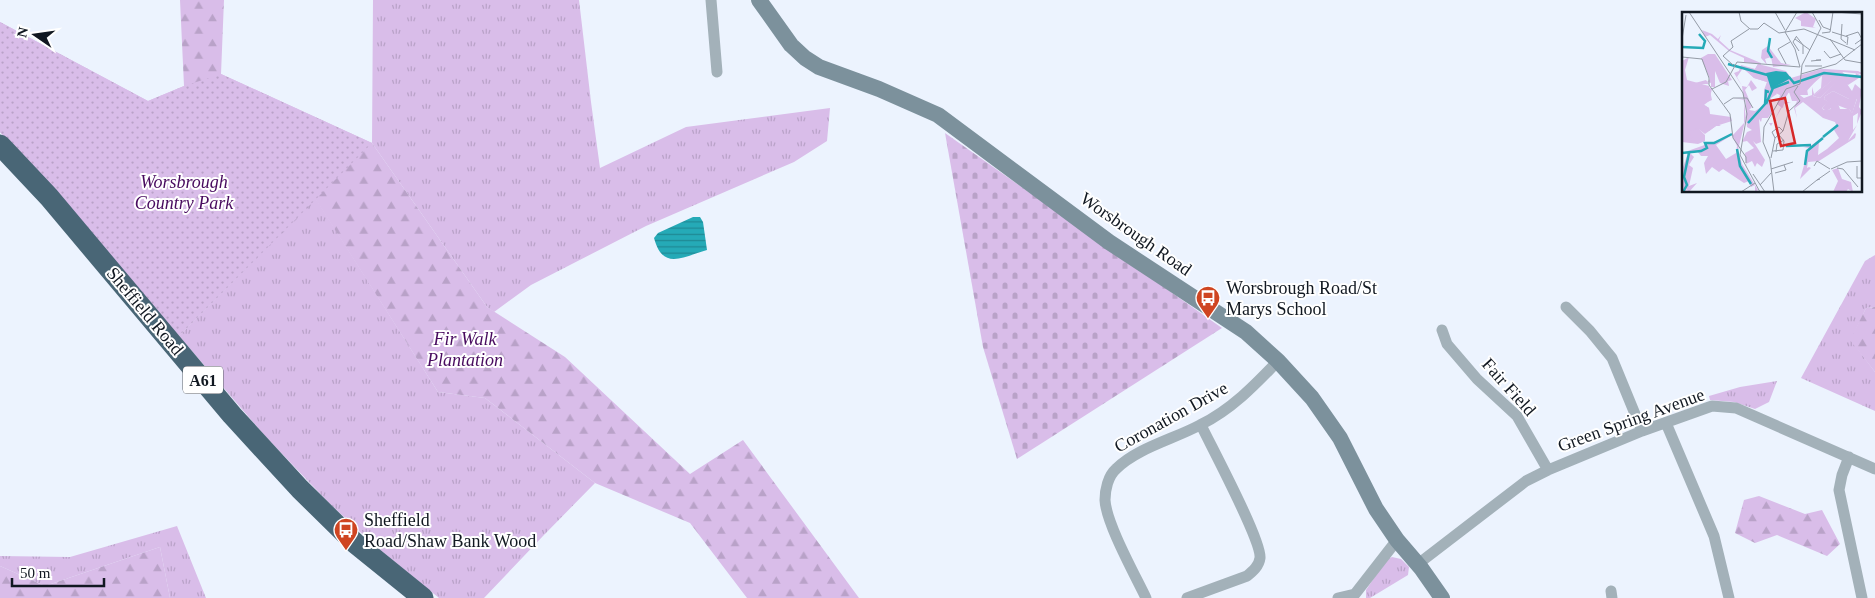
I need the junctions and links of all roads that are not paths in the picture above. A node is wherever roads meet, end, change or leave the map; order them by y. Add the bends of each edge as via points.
1 (711, 0) edge
2 (759, 0) edge
3 (717, 72) dead end
4 (0, 145) edge
5 (1566, 307) dead end
6 (1442, 330) dead end
7 (1278, 360) junction
8 (1666, 423) junction
9 (1201, 425) junction
10 (1642, 431) junction
11 (1849, 457) junction
12 (1875, 469) edge
13 (1548, 470) junction
14 (1397, 540) junction
15 (1418, 564) junction
16 (1356, 596) edge
17 (423, 598) edge
18 (1146, 598) edge
19 (1187, 598) edge
20 (1338, 598) edge
21 (1442, 598) edge
22 (1729, 598) edge
23 (1862, 598) edge

1 - 3 street
2 - 7 street, Worsbrough Road via 791,46 805,58 819,67 938,115 1109,242 1246,332
4 - 17 highway, Sheffield Road / A61 via 49,197 232,415 300,489 355,543
5 - 10 street via 1612,358
6 - 13 street, Fair Field via 1447,344 1477,379 1517,416
7 - 9 street, Coronation Drive via 1243,397
7 - 14 street, Worsbrough Road via 1312,398 1340,438 1372,502
8 - 10 street, Green Spring Avenue
8 - 11 street, Green Spring Avenue via 1712,406 1736,408
8 - 22 street via 1714,536
9 - 18 street, Coronation Drive via 1123,462 1106,486 1108,516
9 - 19 street via 1251,529 1260,558 1254,571 1247,576
10 - 13 street, Green Spring Avenue
11 - 12 street, Green Spring Avenue
11 - 23 street via 1840,490
13 - 15 street, Green Spring Avenue via 1526,482
14 - 15 street, Worsbrough Road
14 - 16 street
15 - 21 street, Worsbrough Road
16 - 20 street

